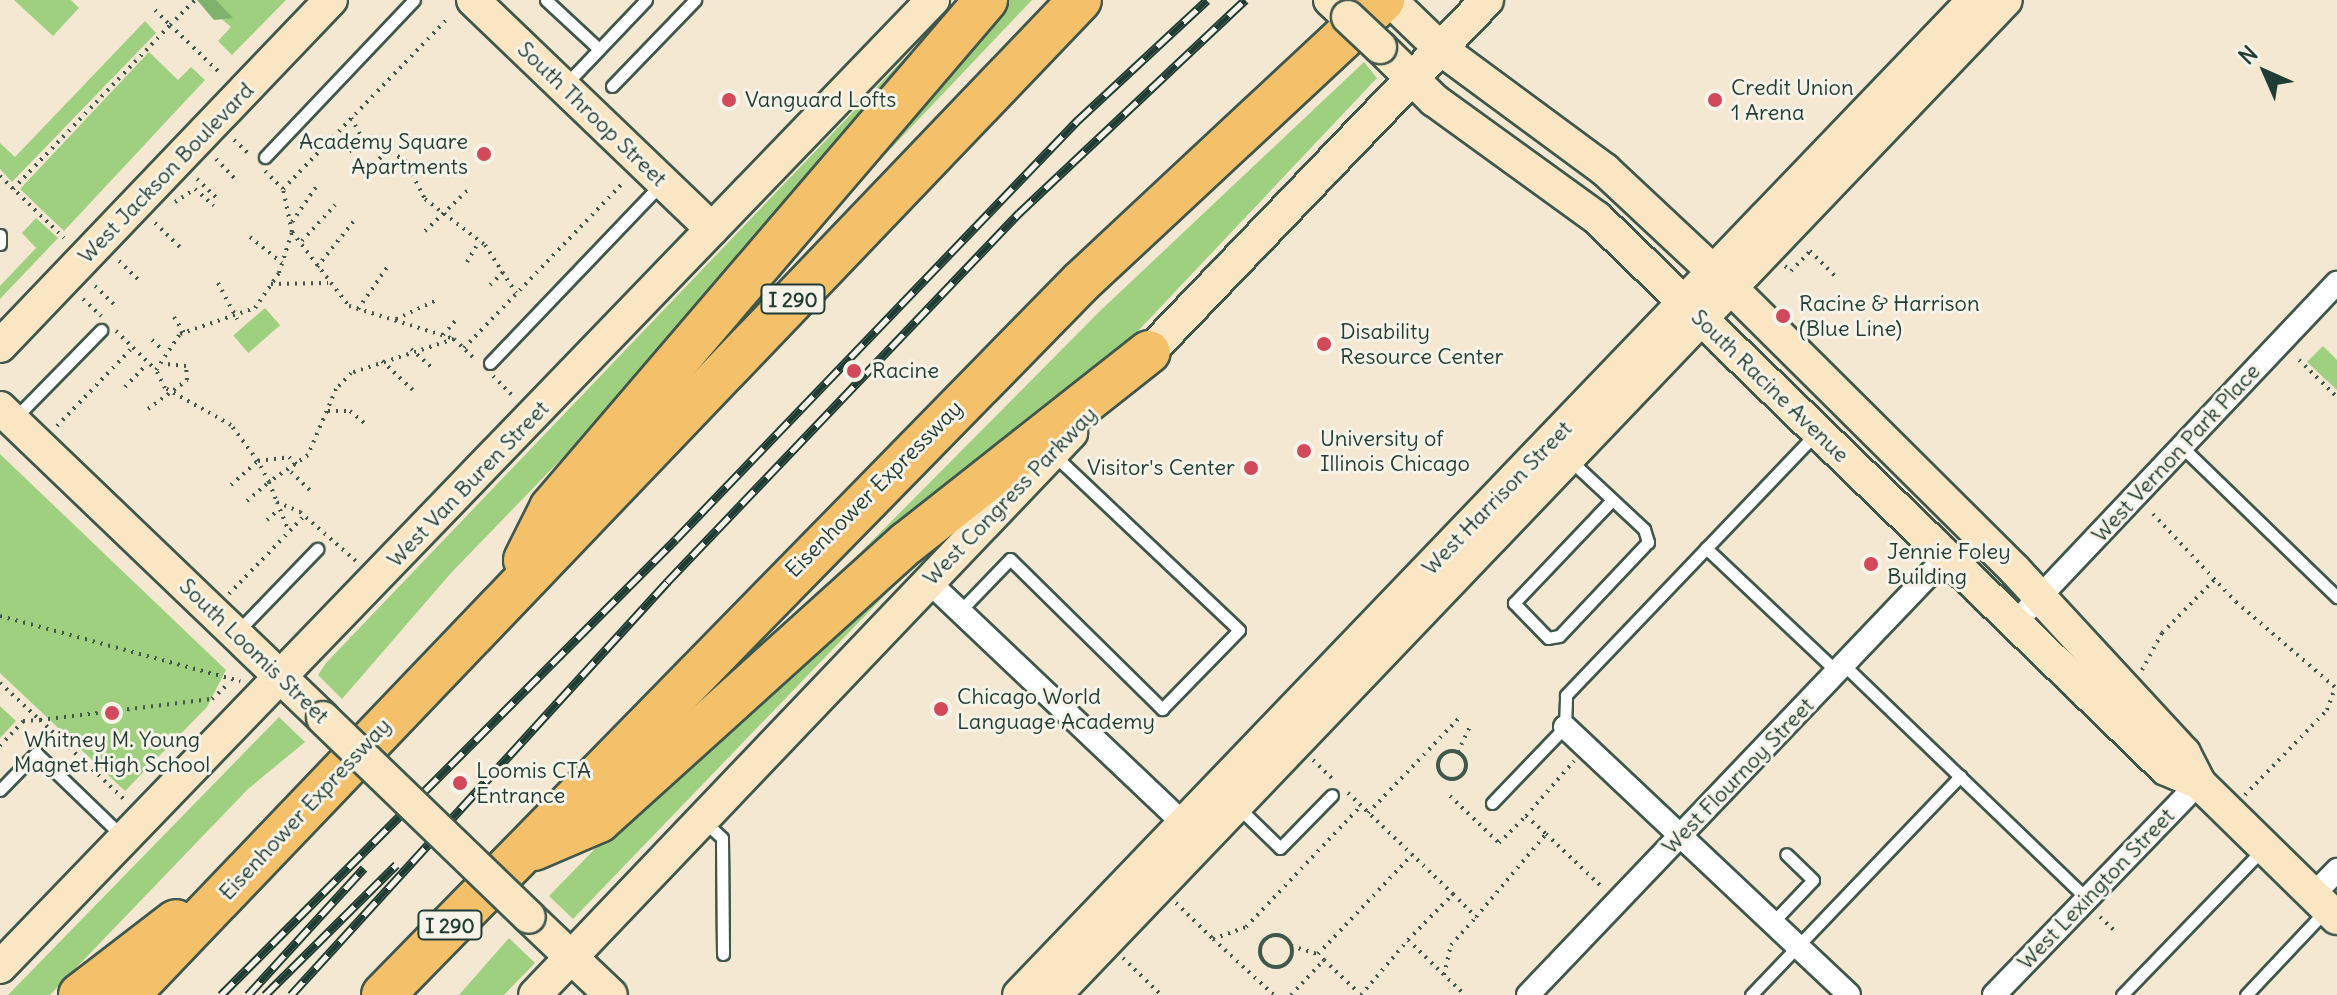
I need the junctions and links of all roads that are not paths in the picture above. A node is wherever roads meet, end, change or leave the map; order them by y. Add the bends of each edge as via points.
1 (331, 0) edge
2 (414, 0) edge
3 (546, 0) edge
4 (646, 0) edge
5 (695, 0) edge
6 (933, 0) edge
7 (986, 0) edge
8 (1080, 0) edge
9 (1330, 0) edge
10 (1487, 0) edge
11 (1974, 0) edge
12 (2006, 0) edge
13 (1394, 7) edge
14 (461, 9) edge
15 (599, 49) junction
16 (1441, 49) junction
17 (1411, 78) junction
18 (563, 86) junction
19 (603, 95) junction
20 (265, 157) dead end
21 (663, 182) junction
22 (712, 229) junction
23 (0, 235) edge
24 (0, 244) edge
25 (1723, 280) junction
26 (2337, 283) edge
27 (1693, 311) junction
28 (101, 330) dead end
29 (0, 346) edge
30 (1149, 352) junction
31 (490, 363) dead end
32 (6, 414) edge
33 (1817, 431) junction
34 (2182, 447) junction
35 (1052, 452) junction
36 (1567, 458) junction
37 (1612, 500) junction
38 (1706, 548) junction
39 (317, 549) dead end
40 (1947, 556) junction
41 (928, 581) junction
42 (2040, 596) junction
43 (2337, 597) edge
44 (506, 598) junction
45 (960, 611) junction
46 (2016, 622) junction
47 (236, 634) junction
48 (1841, 669) junction
49 (281, 677) junction
50 (1565, 727) junction
51 (1960, 776) junction
52 (2199, 783) junction
53 (0, 790) edge
54 (1332, 795) dead end
55 (1227, 797) junction
56 (1492, 803) dead end
57 (702, 819) junction
58 (1184, 824) junction
59 (1680, 837) junction
60 (123, 838) junction
61 (2264, 847) junction
62 (1786, 854) dead end
63 (518, 856) junction
64 (2337, 870) edge
65 (232, 886) junction
66 (2326, 907) edge
67 (2094, 908) junction
68 (1772, 923) junction
69 (1797, 946) junction
70 (723, 954) dead end
71 (571, 957) junction
72 (0, 965) edge
73 (80, 995) edge
74 (128, 995) edge
75 (383, 995) edge
76 (535, 995) edge
77 (611, 995) edge
78 (1019, 995) edge
79 (1055, 995) edge
80 (1528, 995) edge
81 (1751, 995) edge
82 (1849, 995) edge
83 (1994, 995) edge
84 (2122, 995) edge
85 (2246, 995) edge

1 - 29 street, West Jackson Boulevard
2 - 20 lane
3 - 15 lane
4 - 15 lane
5 - 19 lane
6 - 22 street, West Van Buren Street
7 - 44 highway via 551,508
8 - 44 highway, Eisenhower Expressway / I 290
9 - 17 street, South Racine Avenue, bridge
10 - 16 street, West Congress Parkway
11 - 25 street, West Harrison Street
12 - 25 street, West Harrison Street
13 - 16 street, South Racine Avenue
13 - 63 highway, Eisenhower Expressway / I 290 via 1070,293
14 - 18 street, South Throop Street
15 - 18 lane
16 - 17 street, West Congress Parkway
16 - 25 street, South Racine Avenue via 1605,170
17 - 27 street, South Racine Avenue via 1579,202
17 - 30 street, West Congress Parkway
18 - 19 street, South Throop Street
19 - 21 street, South Throop Street
21 - 22 street, South Throop Street
21 - 31 lane
22 - 49 street, West Van Buren Street
23 - 24 lane
25 - 27 street, West Harrison Street
25 - 42 street, South Racine Avenue
26 - 34 street, West Vernon Park Place
27 - 33 street, South Racine Avenue
27 - 36 street, West Harrison Street
27 - 55 street, West Harrison Street
28 - 32 lane
30 - 35 street, West Congress Parkway
30 - 63 highway via 907,543 599,821
32 - 47 street, South Loomis Street
33 - 38 lane
33 - 40 street, South Racine Avenue
34 - 42 street, West Vernon Park Place
34 - 43 lane
35 - 41 street, West Congress Parkway
35 - 45 lane via 1239,630 1162,709 1010,559
36 - 37 lane
36 - 55 street, West Harrison Street
37 - 37 lane via 1514,603 1548,638 1559,636 1648,542 1644,529
38 - 48 lane
38 - 50 lane via 1566,695
39 - 47 lane
40 - 46 street, South Racine Avenue
40 - 48 street, West Flournoy Street
41 - 45 street
41 - 57 street, West Congress Parkway
42 - 46 street, West Vernon Park Place
42 - 52 street, South Racine Avenue via 2184,753
44 - 65 highway, Eisenhower Expressway / I 290
45 - 58 street
46 - 52 street, South Racine Avenue via 2166,769
47 - 49 street, South Loomis Street
48 - 51 lane
48 - 59 street, West Flournoy Street
49 - 60 street, West Van Buren Street
49 - 71 street, South Loomis Street, bridge
50 - 56 lane
50 - 59 street
51 - 67 lane
51 - 69 lane
52 - 61 street, South Racine Avenue
52 - 67 street, West Lexington Street
53 - 60 lane via 36,753
54 - 55 lane via 1280,848
55 - 58 street, West Harrison Street
55 - 79 street, West Harrison Street
57 - 70 lane via 722,838
57 - 71 street, West Congress Parkway
58 - 78 street, West Harrison Street
59 - 68 street
59 - 80 street, West Flournoy Street
60 - 72 street, West Van Buren Street
61 - 66 street, South Racine Avenue
61 - 84 lane
62 - 68 lane via 1813,880
63 - 75 highway, Eisenhower Expressway / I 290
64 - 66 street
65 - 73 highway via 132,949
65 - 74 highway, Eisenhower Expressway / I 290
66 - 85 lane
67 - 83 street, West Lexington Street
68 - 69 street
69 - 81 lane
69 - 82 street
71 - 76 street, West Congress Parkway
71 - 77 street, South Loomis Street

